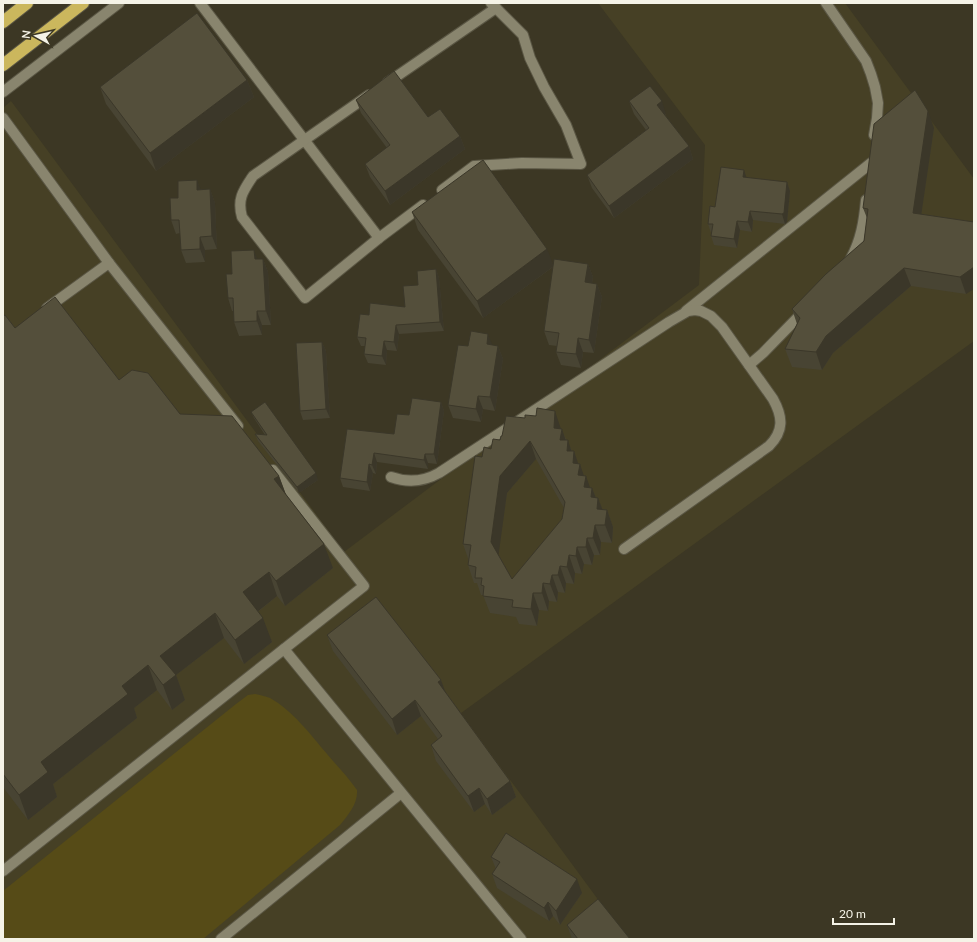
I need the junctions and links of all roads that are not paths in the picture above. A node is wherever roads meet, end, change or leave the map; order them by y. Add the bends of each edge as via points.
1 (27, 3) edge
2 (83, 3) edge
3 (119, 3) edge
4 (200, 3) edge
5 (826, 3) edge
6 (493, 5) edge
7 (3, 22) edge
8 (3, 65) edge
9 (3, 92) edge
10 (3, 118) edge
11 (305, 140) junction
12 (873, 144) edge
13 (869, 177) edge
14 (867, 189) edge
15 (379, 238) junction
16 (109, 262) junction
17 (846, 266) edge
18 (810, 305) edge
19 (40, 312) edge
20 (681, 314) junction
21 (749, 365) junction
22 (246, 436) edge
23 (266, 461) edge
24 (391, 477) dead end
25 (624, 549) dead end
26 (284, 650) junction
27 (401, 793) junction
28 (3, 871) edge
29 (221, 939) edge
30 (521, 939) edge

1 - 7 highway
2 - 8 highway
3 - 9 lane
4 - 11 lane
5 - 12 lane via 866,61 873,80 878,111
6 - 11 lane
6 - 15 lane via 523,35 530,58 566,125 581,164 522,162 474,166
10 - 16 lane
11 - 15 lane
11 - 15 lane via 253,176 246,186 241,197 240,210 250,228 305,298
13 - 20 lane via 871,160
14 - 17 lane via 862,231 854,254
16 - 19 lane
16 - 22 lane
18 - 21 lane
20 - 21 lane via 695,310 711,316
20 - 24 lane via 439,473 419,481
21 - 25 lane via 778,408 781,423 776,439
23 - 26 lane via 364,586
26 - 27 lane
26 - 28 lane
27 - 29 lane
27 - 30 lane

